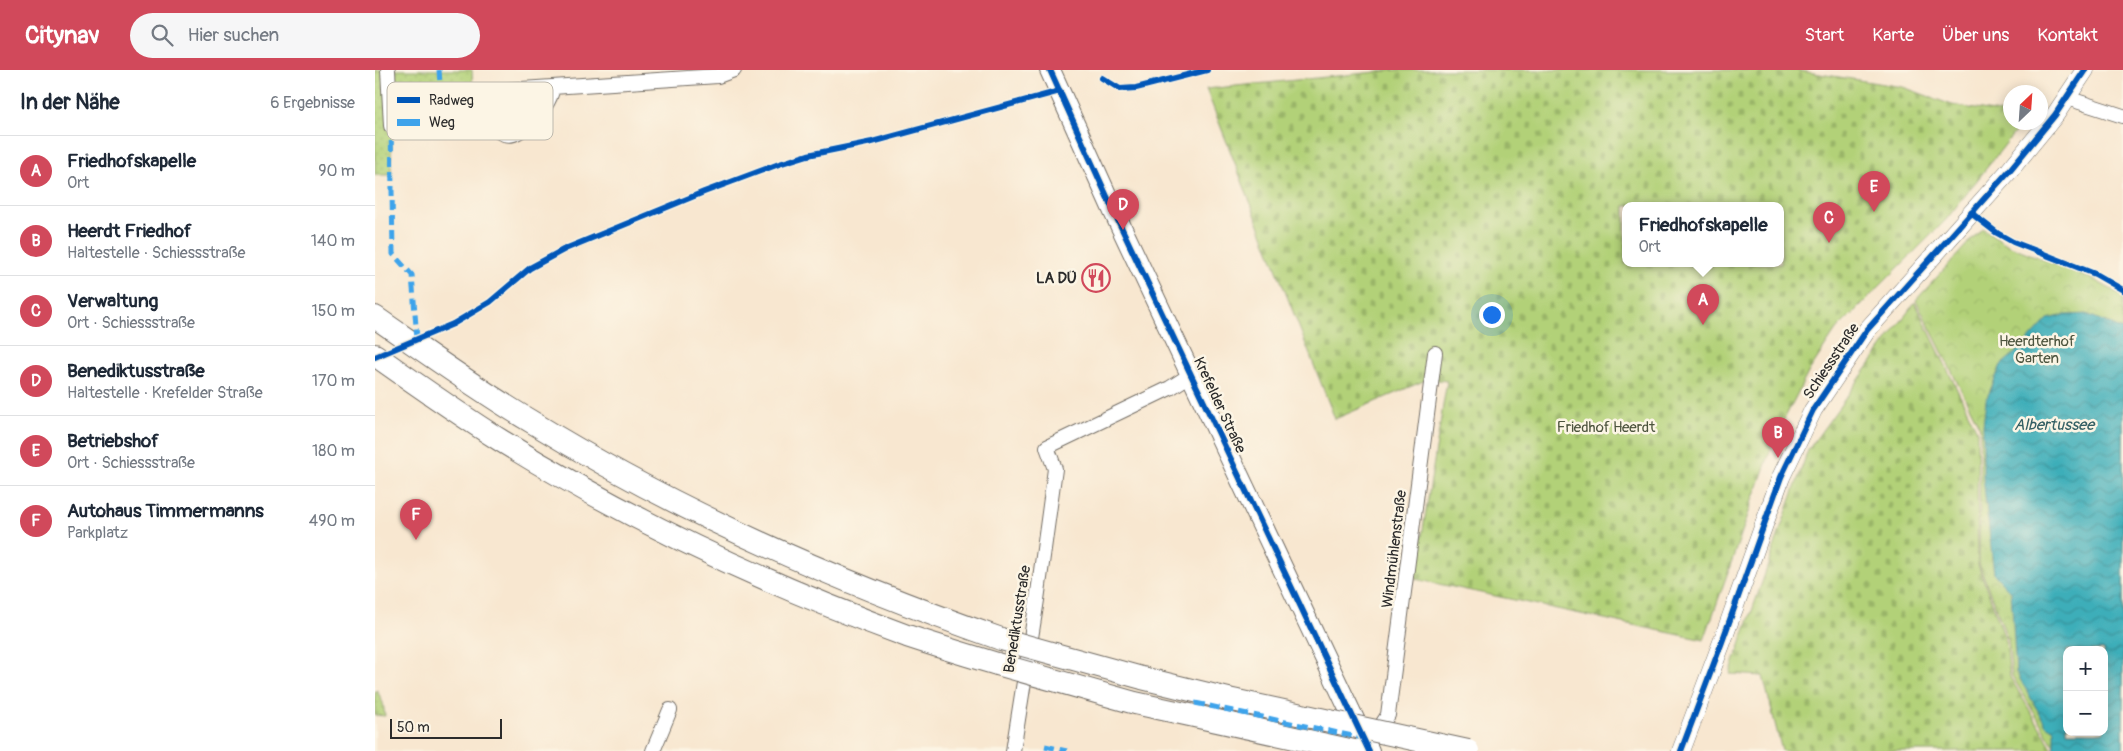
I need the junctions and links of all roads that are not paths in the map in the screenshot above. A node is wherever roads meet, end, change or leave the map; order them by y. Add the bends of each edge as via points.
1 (734, 70) edge
2 (1050, 70) edge
3 (2085, 70) edge
4 (553, 87) edge
5 (2067, 98) junction
6 (2123, 116) edge
7 (375, 317) edge
8 (1435, 353) dead end
9 (375, 355) edge
10 (1192, 374) junction
11 (670, 710) dead end
12 (1362, 747) edge
13 (653, 751) edge
14 (1013, 751) edge
15 (1468, 751) edge
16 (1681, 751) edge

1 - 4 street via 718,76
2 - 10 main road, Krefelder Straße
3 - 5 street, Schiessstraße
5 - 6 street
5 - 16 street, Schiessstraße via 2009,171 1867,330 1813,410 1781,477
7 - 15 highway, bridge via 470,383 592,458 660,495 745,536 916,609 1001,639 1151,681
8 - 12 street, Windmühlenstraße via 1389,715
9 - 12 highway, bridge via 500,440 569,481 723,560 814,599 908,636 1145,705
10 - 12 main road, Krefelder Straße
10 - 14 street, Benediktusstraße via 1170,388 1047,447 1055,469
11 - 13 street

